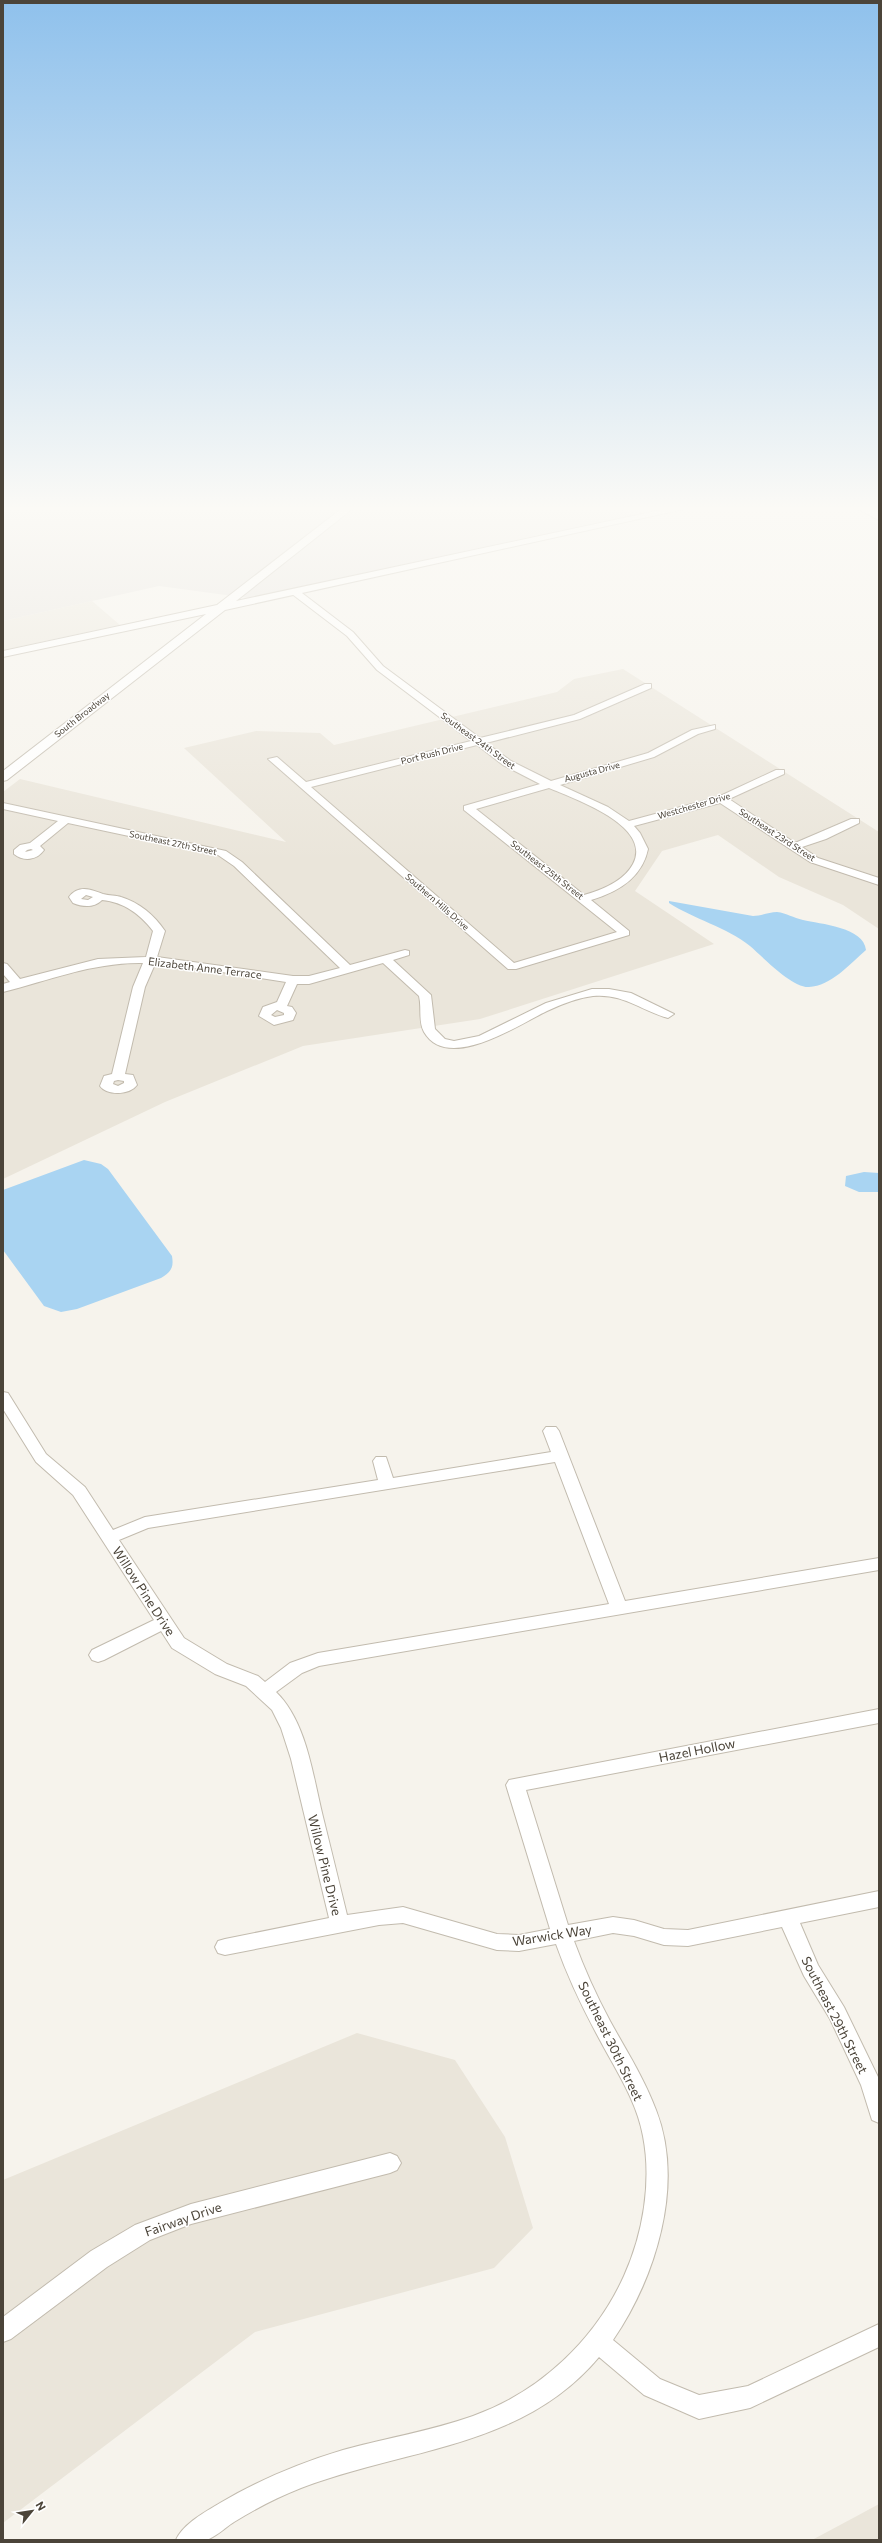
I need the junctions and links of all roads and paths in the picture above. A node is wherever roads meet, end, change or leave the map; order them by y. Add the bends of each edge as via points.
1 (141, 625) edge
2 (199, 625) edge
3 (337, 625) edge
4 (3, 654) edge
5 (648, 686) dead end
6 (712, 727) dead end
7 (479, 742) junction
8 (272, 759) dead end
9 (780, 772) dead end
10 (3, 777) edge
11 (548, 785) junction
12 (304, 786) junction
13 (722, 799) junction
14 (3, 806) edge
15 (468, 808) joint
16 (67, 820) junction
17 (855, 821) dead end
18 (628, 824) junction
19 (33, 846) dead end
20 (793, 847) junction
21 (879, 882) edge
22 (99, 897) dead end
23 (584, 899) junction
24 (625, 933) joint
25 (405, 953) dead end
26 (385, 958) junction
27 (150, 960) junction
28 (3, 966) edge
29 (348, 969) junction
30 (293, 980) junction
31 (17, 984) junction
32 (3, 988) edge
33 (278, 1007) dead end
34 (668, 1014) dead end
35 (118, 1076) dead end
36 (3, 1397) edge
37 (551, 1430) dead end
38 (561, 1456) junction
39 (381, 1461) dead end
40 (387, 1484) junction
41 (109, 1538) junction
42 (879, 1564) edge
43 (619, 1608) junction
44 (164, 1624) junction
45 (98, 1655) dead end
46 (264, 1692) junction
47 (879, 1716) edge
48 (515, 1785) joint
49 (879, 1899) edge
50 (788, 1918) junction
51 (340, 1924) junction
52 (561, 1934) junction
53 (225, 1947) dead end
54 (879, 2113) edge
55 (390, 2163) dead end
56 (3, 2331) edge
57 (879, 2334) edge
58 (598, 2342) junction
59 (188, 2540) edge

1 - 4 street
2 - 10 street, South Broadway
3 - 7 street, Southeast 24th Street via 359,642 380,668
5 - 7 street, Port Rush Drive via 588,714
6 - 11 street, Augusta Drive via 695,732 651,755
7 - 11 street, Southeast 24th Street via 515,769
7 - 12 street, Port Rush Drive
8 - 12 street, Southern Hills Drive
9 - 13 street, Westchester Drive
11 - 15 street, Augusta Drive
11 - 18 street, Southeast 24th Street via 614,814
12 - 24 street, Southern Hills Drive via 512,967
13 - 18 street, Westchester Drive
13 - 20 street, Southeast 23rd Street
14 - 16 street, Southeast 27th Street
15 - 23 street, Southeast 25th Street
16 - 19 street
16 - 29 street, Southeast 27th Street via 226,855
17 - 20 street via 822,838
18 - 23 street, Southeast 24th Street via 638,835 643,850 639,865 628,877 610,889
20 - 21 street, Southeast 23rd Street via 823,864
22 - 27 street via 126,900 157,928 158,939
23 - 24 street, Southeast 25th Street
25 - 26 street, Elizabeth Anne Terrace
26 - 29 street, Elizabeth Anne Terrace
26 - 34 street via 425,995 428,1029 435,1038 446,1042 477,1041 506,1030 554,1004 598,992 626,995
27 - 30 street, Elizabeth Anne Terrace
27 - 31 street, Elizabeth Anne Terrace via 92,964
27 - 35 street via 138,987
28 - 31 street
29 - 30 street, Elizabeth Anne Terrace via 316,979
30 - 33 street
31 - 32 street, Elizabeth Anne Terrace
36 - 41 street, Willow Pine Drive via 41,1458 79,1490
37 - 38 street
38 - 40 street
38 - 43 street
39 - 40 street
40 - 41 street via 145,1523
41 - 44 street, Willow Pine Drive
42 - 43 street
43 - 46 street via 318,1660 296,1668
44 - 45 street
44 - 46 street, Willow Pine Drive via 178,1643 222,1669 252,1681
46 - 51 street, Willow Pine Drive via 278,1705 290,1728 300,1759
47 - 48 street, Hazel Hollow
48 - 52 street, Southeast 30th Street
49 - 50 street, Warwick Way
50 - 52 street, Warwick Way via 688,1938 664,1936 613,1925
50 - 54 street, Southeast 29th Street via 811,1970 837,2013 871,2084
51 - 52 street, Warwick Way via 403,1915 497,1942 519,1943
51 - 53 street, Warwick Way
52 - 58 street, Southeast 30th Street via 605,2030 638,2090 654,2135 656,2174 651,2228 633,2285
55 - 56 street, Fairway Drive via 268,2193 166,2222 143,2232 99,2259
57 - 58 street via 750,2397 700,2407 652,2387
58 - 59 street, Southeast 30th Street via 536,2397 493,2420 435,2440 344,2461 300,2476 252,2496 220,2514

